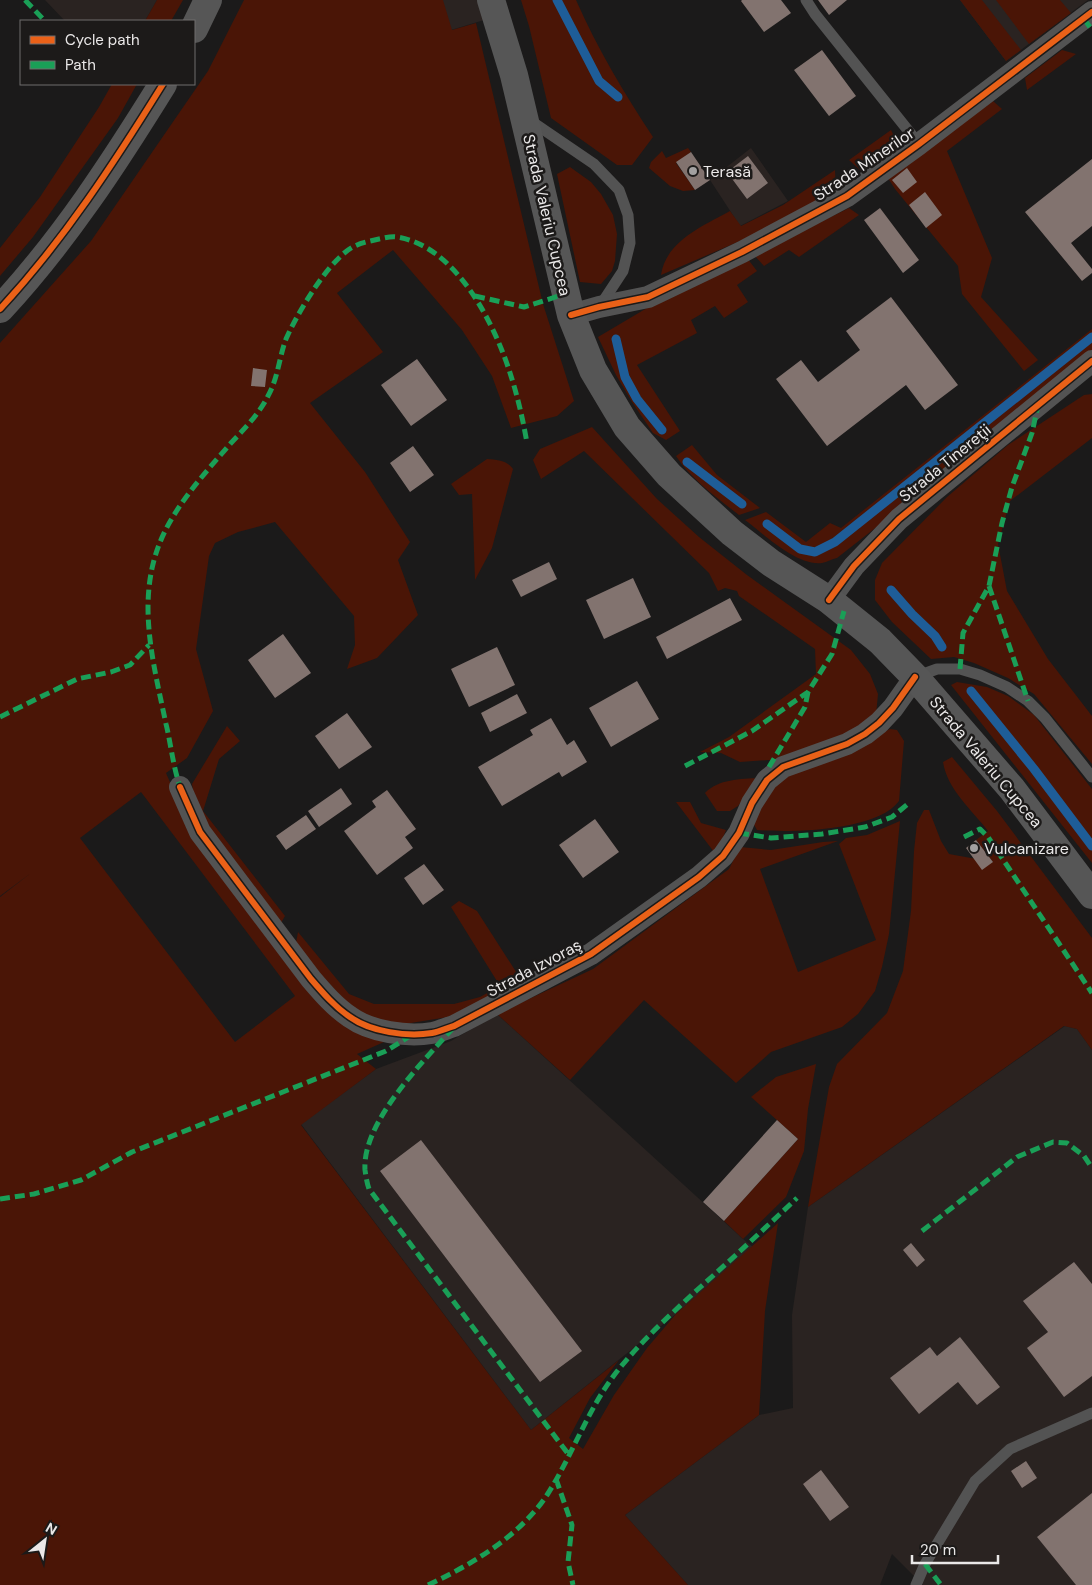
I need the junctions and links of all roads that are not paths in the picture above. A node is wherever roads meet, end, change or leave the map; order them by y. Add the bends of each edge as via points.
1 (208, 0) edge
2 (491, 0) edge
3 (806, 0) edge
4 (1092, 12) edge
5 (195, 27) edge
6 (162, 85) edge
7 (523, 115) junction
8 (919, 144) junction
9 (599, 307) junction
10 (0, 309) edge
11 (571, 315) junction
12 (1092, 360) edge
13 (829, 600) junction
14 (915, 677) junction
15 (1092, 777) edge
16 (180, 787) dead end
17 (1092, 895) edge
18 (1092, 1413) edge
19 (916, 1585) edge

1 - 5 main road
2 - 7 main road, Strada Valeriu Cupcea
3 - 8 lane, Strada Minerilor
4 - 8 street, Strada Minerilor
6 - 10 main road via 77,217
7 - 9 lane, Strada Valeriu Cupcea via 594,164 619,190 628,215 630,243 623,271
7 - 11 main road, Strada Valeriu Cupcea
8 - 9 street, Strada Minerilor via 847,196 742,252 648,297
9 - 11 street, Strada Minerilor
11 - 13 main road, Strada Valeriu Cupcea via 605,392 627,427 653,458 732,533 771,563
12 - 13 street, Strada Tinereţii via 899,519 854,566
13 - 14 main road, Strada Valeriu Cupcea via 880,641
14 - 15 lane, Strada Valeriu Cupcea via 937,670 960,669 1007,687 1028,701
14 - 16 street, Strada Izvoraş via 893,708 865,734 847,744 783,767 767,780 723,856 699,876 591,954 454,1026 432,1033 398,1034 374,1029 351,1018 331,1001 200,832
14 - 17 main road, Strada Valeriu Cupcea via 1012,789
18 - 19 lane via 1010,1449 975,1481 925,1564

